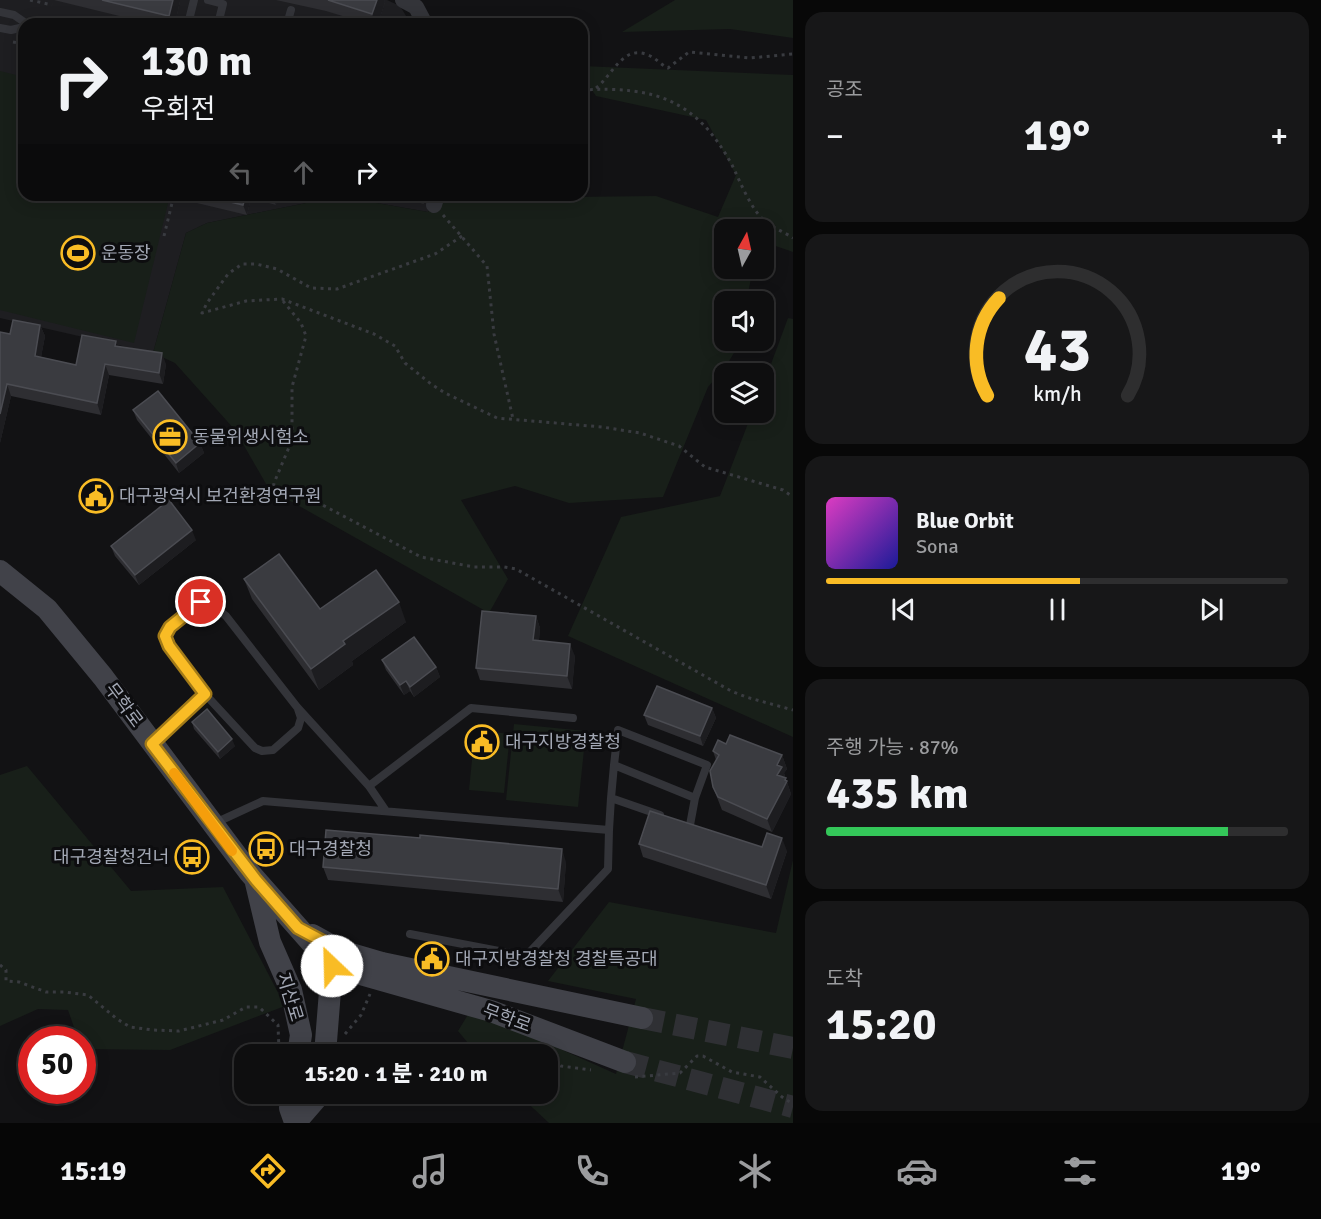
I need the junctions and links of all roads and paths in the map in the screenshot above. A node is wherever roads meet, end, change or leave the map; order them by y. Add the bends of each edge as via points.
1 (30, 0) edge
2 (194, 0) edge
3 (208, 0) edge
4 (403, 0) edge
5 (52, 5) dead end
6 (291, 10) dead end
7 (0, 12) edge
8 (18, 18) edge
9 (190, 18) edge
10 (220, 18) edge
11 (289, 18) edge
12 (422, 18) edge
13 (0, 28) edge
14 (18, 28) edge
15 (793, 54) edge
16 (595, 89) junction
17 (588, 90) edge
18 (173, 201) edge
19 (436, 201) edge
20 (164, 236) dead end
21 (462, 236) junction
22 (793, 237) edge
23 (282, 299) junction
24 (513, 419) junction
25 (793, 497) edge
26 (0, 571) edge
27 (205, 694) junction
28 (297, 707) junction
29 (793, 710) edge
30 (573, 718) dead end
31 (152, 744) junction
32 (614, 765) junction
33 (369, 786) junction
34 (611, 798) junction
35 (695, 798) junction
36 (386, 811) junction
37 (667, 817) edge
38 (678, 821) edge
39 (212, 824) junction
40 (690, 825) junction
41 (699, 828) edge
42 (609, 830) junction
43 (256, 880) junction
44 (410, 934) dead end
45 (270, 942) joint
46 (330, 955) junction
47 (0, 965) edge
48 (642, 1018) tunnel mouth
49 (279, 1044) edge
50 (300, 1044) edge
51 (326, 1044) edge
52 (558, 1064) edge
53 (592, 1070) dead end
54 (628, 1070) joint
55 (290, 1104) edge
56 (311, 1104) edge
57 (793, 1104) edge
58 (295, 1122) edge

1 - 5 path
2 - 9 lane
3 - 10 lane via 223,4
4 - 12 street via 416,6
6 - 11 lane
7 - 8 lane
13 - 14 lane
15 - 16 path via 750,58 689,52 668,68 648,54 637,53 622,58
16 - 17 path
16 - 22 path via 639,90 688,110 719,142 761,216
18 - 20 path
19 - 21 path
21 - 23 path via 435,254 337,289 311,288 277,269 242,264 228,274 202,313 246,301
21 - 24 path via 487,266 494,334
23 - 24 path via 374,334 395,346 405,363 445,393 497,418
23 - 29 path via 306,336 292,387 292,440 274,483 275,492 313,500 422,557 474,567 516,569 731,691
24 - 25 path via 640,433 679,446 705,467 783,490
26 - 31 main road, 무학로 via 46,609
27 - 28 lane via 262,751 273,750 298,728 301,718
27 - 28 lane via 165,636 170,627 201,602 226,616
27 - 31 lane
28 - 33 lane
30 - 33 lane via 471,708
31 - 39 main road, 무학로
32 - 34 lane
32 - 35 lane
32 - 35 lane via 618,730 706,765
33 - 36 lane
34 - 37 lane
34 - 42 lane
35 - 40 lane
36 - 39 lane via 263,801
36 - 42 lane
38 - 40 lane
39 - 43 main road, 무학로
40 - 41 lane
42 - 44 lane via 608,869 526,956
43 - 45 main road, 무학로
43 - 46 main road, 무학로 via 298,928
45 - 50 main road, 지산로 via 291,990
46 - 48 main road, 무학로 via 341,951
46 - 51 main road, 지산로
46 - 54 main road, 무학로 via 491,1011
47 - 49 path via 6,970 6,981 46,992 88,995 130,1027 179,1031 223,1020 246,1007 259,1007 278,1025
52 - 53 path
54 - 57 path via 680,1073 697,1056 703,1056 732,1072 760,1077
55 - 58 main road
56 - 58 main road

